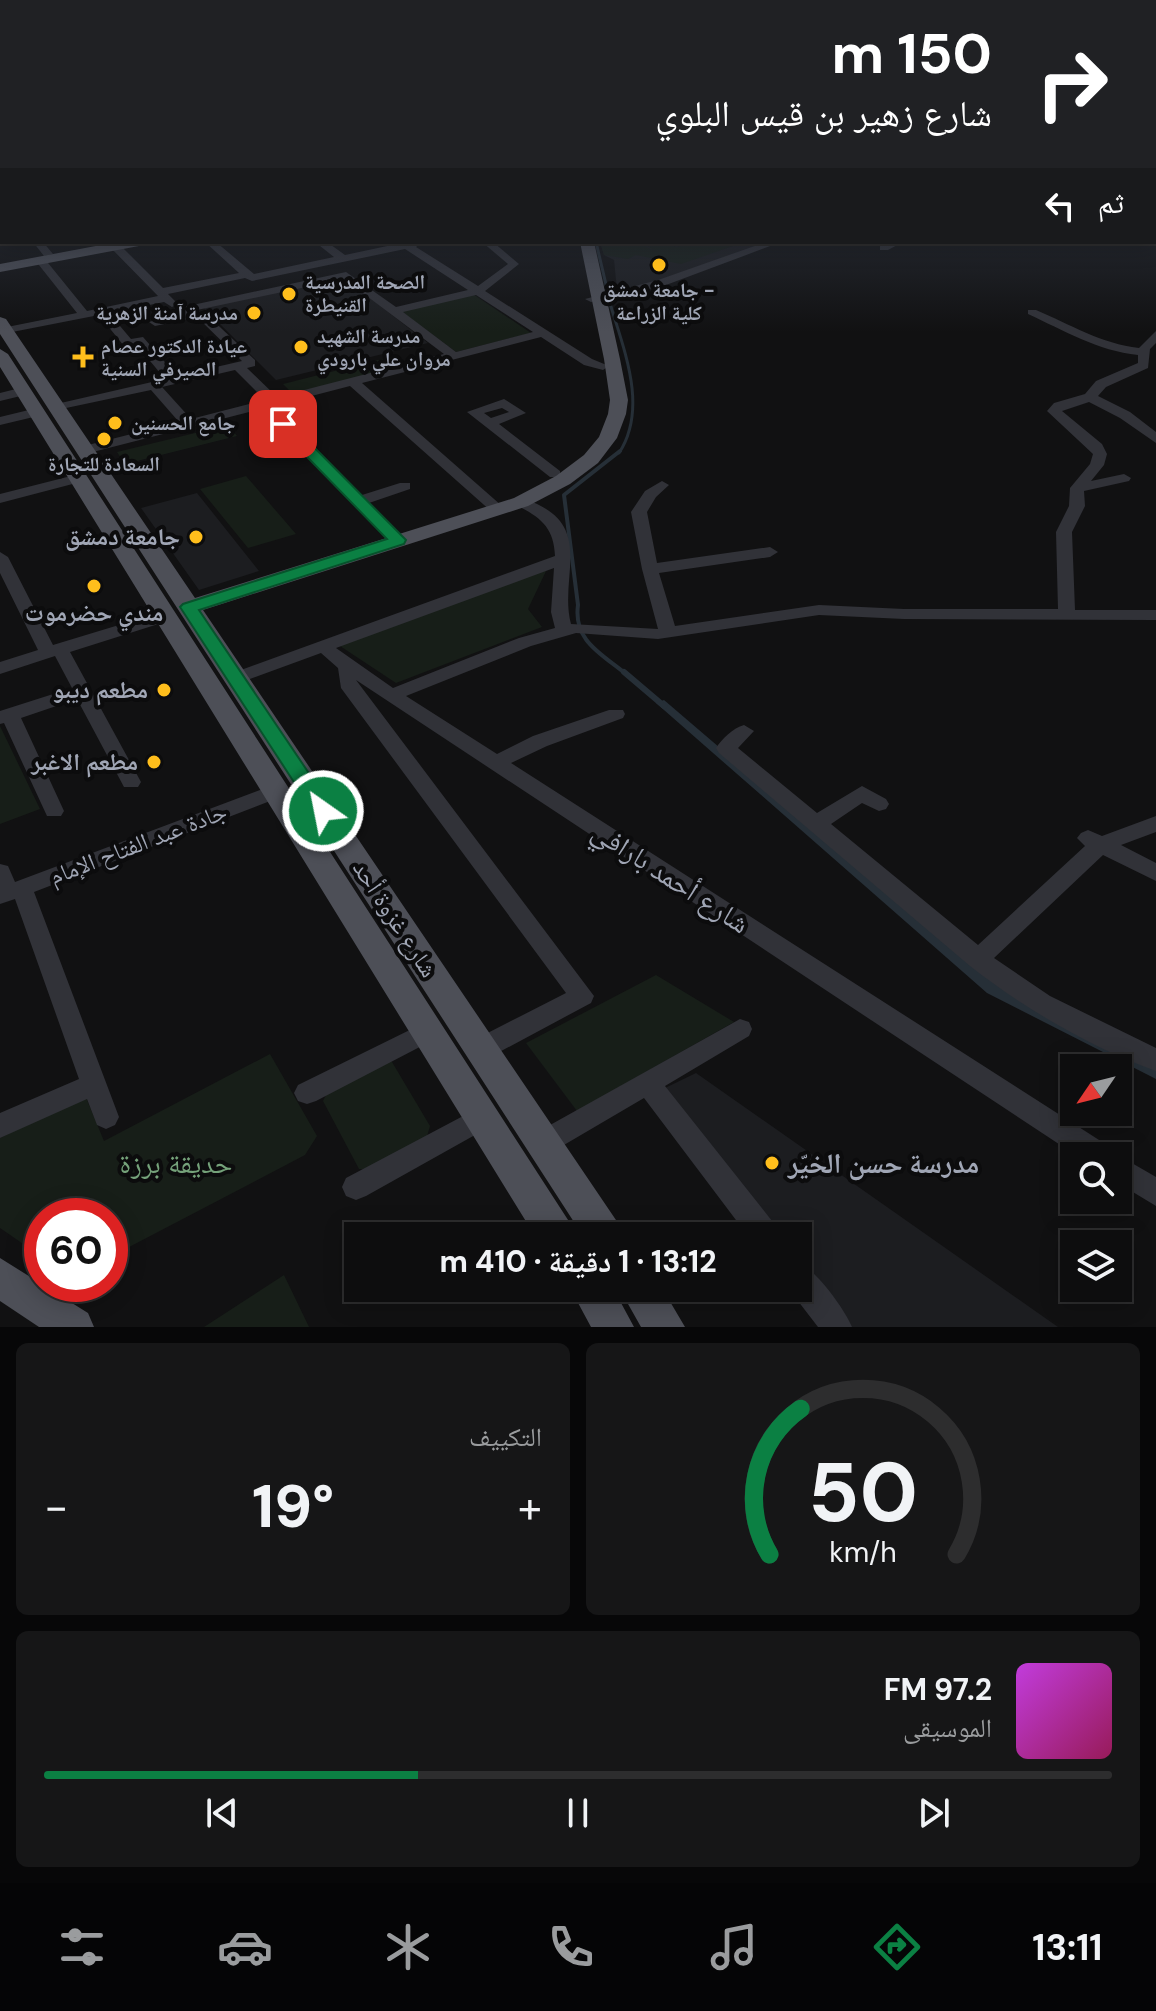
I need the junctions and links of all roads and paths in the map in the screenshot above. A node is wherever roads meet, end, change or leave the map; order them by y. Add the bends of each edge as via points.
1 (39, 244) edge
2 (105, 244) edge
3 (111, 244) edge
4 (212, 244) edge
5 (323, 244) edge
6 (411, 244) edge
7 (489, 244) edge
8 (578, 244) edge
9 (587, 244) edge
10 (771, 244) edge
11 (893, 244) edge
12 (406, 245) junction
13 (884, 248) dead end
14 (44, 257) junction
15 (342, 258) junction
16 (0, 265) edge
17 (248, 274) junction
18 (478, 291) junction
19 (163, 295) junction
20 (595, 298) junction
21 (101, 311) junction
22 (394, 311) junction
23 (1032, 312) dead end
24 (181, 313) junction
25 (84, 314) junction
26 (155, 322) dead end
27 (543, 333) junction
28 (2, 335) edge
29 (1156, 335) edge
30 (1144, 352) junction
31 (454, 356) junction
32 (238, 366) junction
33 (603, 366) junction
34 (174, 381) junction
35 (352, 381) junction
36 (153, 385) junction
37 (1090, 397) junction
38 (29, 402) edge
39 (269, 403) junction
40 (0, 421) edge
41 (489, 423) dead end
42 (188, 424) junction
43 (1156, 439) edge
44 (85, 450) junction
45 (79, 478) junction
46 (1124, 478) dead end
47 (551, 481) junction
48 (662, 485) dead end
49 (405, 486) dead end
50 (1077, 488) junction
51 (0, 499) edge
52 (359, 501) junction
53 (521, 502) junction
54 (497, 509) junction
55 (549, 519) junction
56 (398, 540) junction
57 (770, 552) dead end
58 (0, 557) edge
59 (565, 558) junction
60 (650, 569) junction
61 (177, 612) junction
62 (1067, 613) junction
63 (1156, 615) edge
64 (570, 629) junction
65 (668, 632) junction
66 (324, 646) junction
67 (54, 651) junction
68 (347, 666) junction
69 (0, 668) edge
70 (236, 678) junction
71 (82, 691) junction
72 (392, 695) junction
73 (616, 714) dead end
74 (5, 717) edge
75 (744, 731) dead end
76 (496, 763) junction
77 (131, 782) dead end
78 (276, 791) junction
79 (879, 804) dead end
80 (54, 811) dead end
81 (815, 824) junction
82 (1156, 824) edge
83 (1094, 842) junction
84 (1154, 870) edge
85 (7, 887) edge
86 (978, 959) junction
87 (740, 1029) dead end
88 (428, 1031) junction
89 (481, 1049) junction
90 (1156, 1060) edge
91 (647, 1082) junction
92 (94, 1084) junction
93 (307, 1093) dead end
94 (106, 1117) dead end
95 (482, 1118) junction
96 (0, 1126) edge
97 (1078, 1142) edge
98 (543, 1143) junction
99 (1132, 1177) edge
100 (356, 1187) dead end
101 (1156, 1193) edge
102 (548, 1222) edge
103 (596, 1222) edge
104 (755, 1222) edge
105 (0, 1278) edge
106 (812, 1295) edge
107 (599, 1302) edge
108 (648, 1302) edge
109 (74, 1327) edge
110 (614, 1327) edge
111 (665, 1327) edge
112 (837, 1327) edge

1 - 14 street
2 - 14 main road
3 - 19 street
4 - 17 street
5 - 15 street
6 - 12 street
7 - 18 street via 514,264
8 - 20 main road
9 - 20 main road
10 - 20 street via 627,294
11 - 13 street
12 - 15 street
12 - 18 street
14 - 16 main road
14 - 25 street
15 - 17 street via 252,278
17 - 19 street
18 - 22 street
18 - 27 street
19 - 21 street
19 - 24 street
20 - 33 main road
20 - 47 main road via 616,383 617,414 608,438 591,459
21 - 25 street
21 - 34 street via 128,343 139,340
22 - 24 street via 346,275
22 - 31 street
23 - 30 street via 1131,352
24 - 26 street
24 - 32 street via 201,315 251,363
25 - 28 street
27 - 31 street
27 - 33 street
28 - 38 main road, شارع غزوة أحد
29 - 30 street
30 - 37 street via 1144,365 1101,384
31 - 35 street
32 - 34 street
32 - 39 street
33 - 47 main road via 607,399 601,426
34 - 36 street
35 - 39 street
35 - 54 street
36 - 38 street
36 - 42 street
37 - 43 street
37 - 50 street via 1054,411 1100,454
38 - 40 street
38 - 44 main road, شارع غزوة أحد
38 - 45 main road, شارع غزوة أحد
39 - 42 street
39 - 52 street
41 - 47 street
42 - 44 street
44 - 61 main road, شارع غزوة أحد
45 - 51 street
45 - 61 main road, شارع غزوة أحد
46 - 50 street
47 - 53 main road
47 - 55 street
48 - 60 street via 639,512
49 - 52 street
50 - 62 street via 1077,506 1063,539
52 - 56 street
53 - 54 main road
53 - 55 street
54 - 56 main road
55 - 59 street via 562,537
56 - 61 main road
57 - 60 street
58 - 67 street
59 - 64 street via 558,608
59 - 66 street
60 - 65 street
61 - 67 street
61 - 70 main road, شارع غزوة أحد
61 - 78 main road, شارع غزوة أحد
62 - 63 street
62 - 65 street via 819,610
64 - 65 street
64 - 72 street
66 - 68 street, شارع أحمد بارافي
66 - 70 street
67 - 69 street
67 - 71 street
68 - 72 street, شارع أحمد بارافي
68 - 89 street via 347,684 582,996
70 - 89 main road, شارع غزوة أحد
71 - 74 street
71 - 77 street
72 - 76 street, شارع أحمد بارافي
73 - 76 street
74 - 80 street
75 - 81 street via 726,748
76 - 97 street, شارع أحمد بارافي
78 - 85 street, جادة عبد الفتاح الإمام
78 - 88 main road, شارع غزوة أحد
79 - 81 street via 862,793
81 - 86 street
82 - 83 street
83 - 84 street
83 - 86 street
85 - 92 street
86 - 90 street via 1064,1017
87 - 91 street
88 - 93 street
88 - 95 main road, شارع غزوة أحد
89 - 98 main road, شارع غزوة أحد
91 - 98 street
91 - 104 street
92 - 94 street
92 - 96 street
95 - 100 street
95 - 102 main road, شارع غزوة أحد
98 - 103 main road, شارع غزوة أحد
99 - 101 street
105 - 109 main road
106 - 112 street
107 - 110 main road
108 - 111 main road

